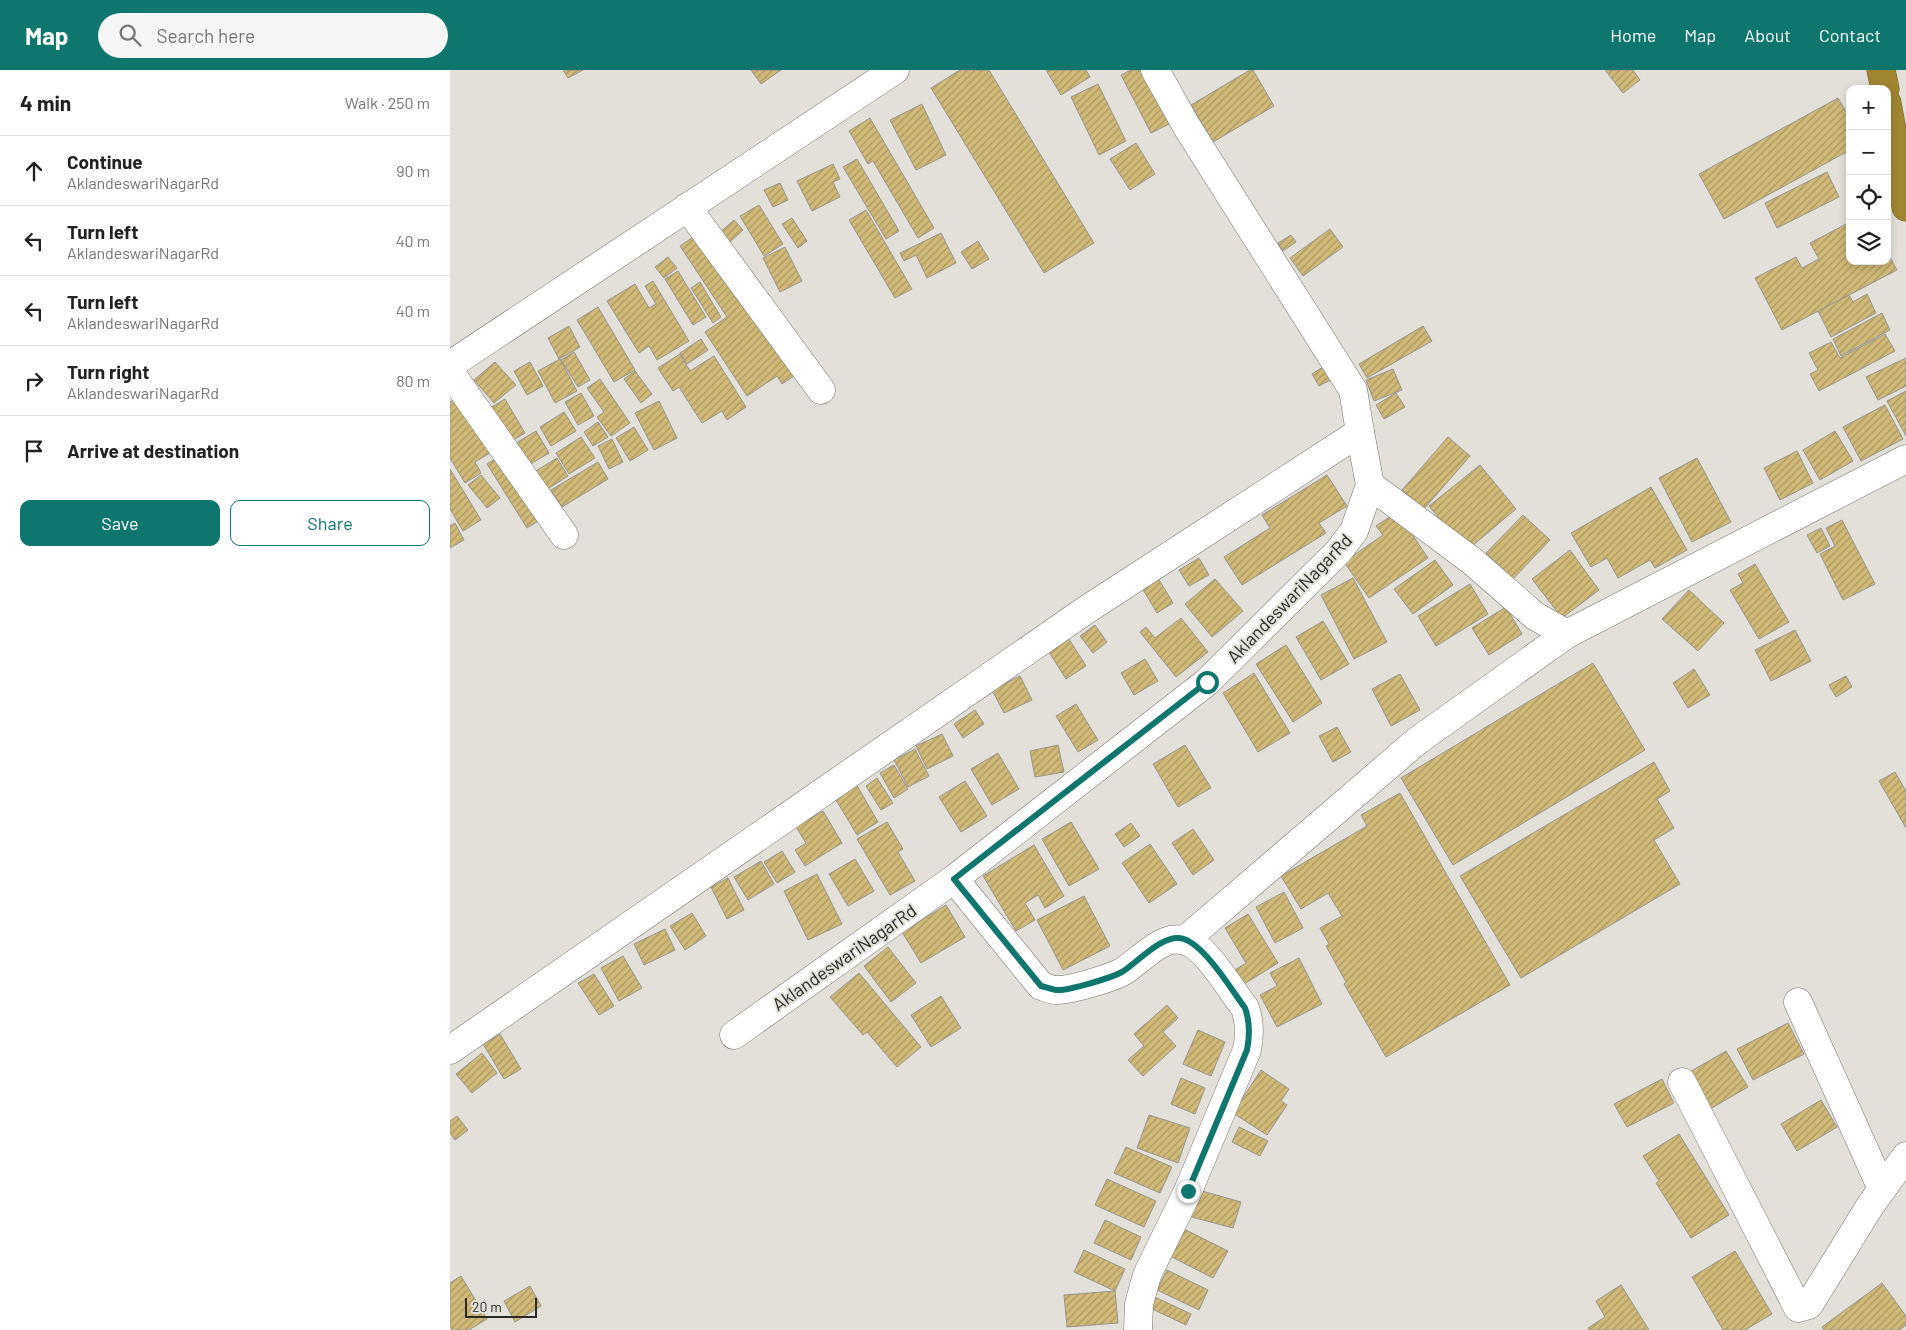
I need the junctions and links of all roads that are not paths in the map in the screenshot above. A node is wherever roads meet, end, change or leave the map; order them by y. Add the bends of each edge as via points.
1 (895, 70) edge
2 (1155, 70) edge
3 (1881, 70) edge
4 (1884, 85) edge
5 (1891, 125) edge
6 (687, 207) junction
7 (1906, 207) edge
8 (450, 365) edge
9 (450, 372) edge
10 (821, 390) dead end
11 (1350, 438) junction
12 (1906, 460) edge
13 (1369, 476) junction
14 (564, 535) dead end
15 (1567, 634) junction
16 (954, 879) junction
17 (1185, 940) junction
18 (1798, 1002) dead end
19 (734, 1035) dead end
20 (450, 1050) edge
21 (1682, 1082) dead end
22 (1906, 1156) edge
23 (1882, 1189) junction
24 (1138, 1330) edge

1 - 6 street
2 - 11 street via 1187,127 1353,390
3 - 4 highway
5 - 7 highway
6 - 8 street
6 - 10 street
9 - 14 street
11 - 13 street
11 - 20 street via 1086,610
12 - 15 street
13 - 15 street via 1534,616
13 - 16 street, AklandeswariNagarRd via 1354,531 1338,552 1207,682
15 - 17 street via 1417,741
16 - 17 street via 1041,986 1056,990 1113,976 1164,942 1178,938
16 - 19 street, AklandeswariNagarRd
17 - 24 street via 1202,951 1245,1008 1249,1018 1249,1040 1188,1191 1147,1275 1139,1304
18 - 23 street
21 - 23 street via 1798,1308 1809,1305
22 - 23 street

